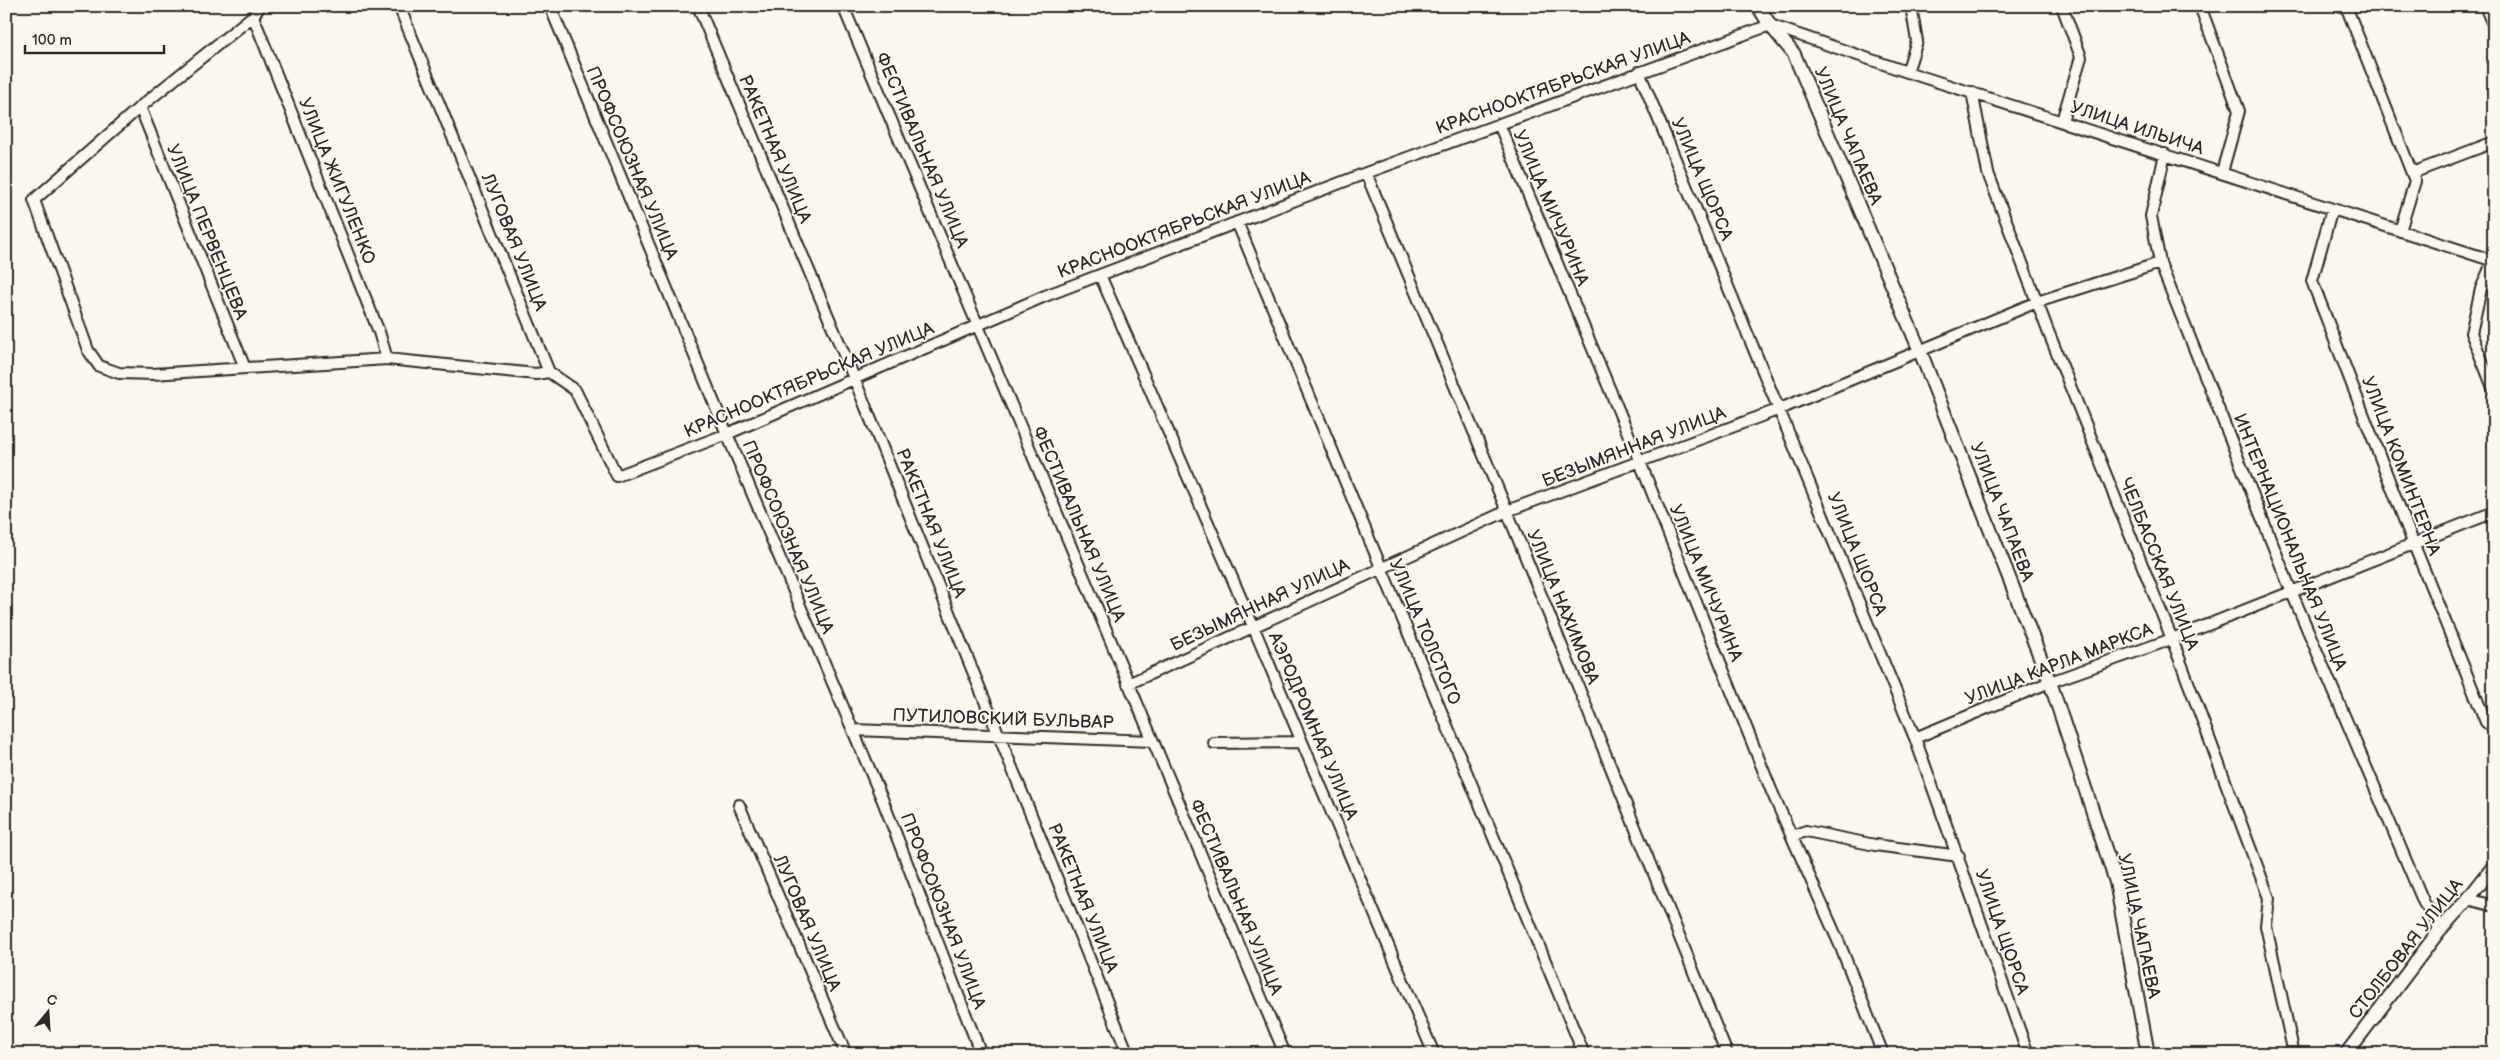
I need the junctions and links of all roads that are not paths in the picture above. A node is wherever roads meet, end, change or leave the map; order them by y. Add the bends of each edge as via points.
1 (260, 6) edge
2 (400, 6) edge
3 (550, 6) edge
4 (698, 6) edge
5 (843, 6) edge
6 (1758, 6) edge
7 (1911, 6) edge
8 (2062, 6) edge
9 (2200, 6) edge
10 (2346, 6) edge
11 (2485, 6) edge
12 (252, 16) junction
13 (1770, 25) junction
14 (2494, 27) edge
15 (1639, 72) junction
16 (1907, 72) junction
17 (1972, 92) junction
18 (140, 107) junction
19 (2062, 121) junction
20 (1499, 124) junction
21 (2494, 142) edge
22 (2165, 154) junction
23 (2222, 172) junction
24 (1366, 173) junction
25 (2412, 173) junction
26 (2332, 209) junction
27 (1237, 222) junction
28 (2400, 231) junction
29 (2493, 261) edge
30 (2160, 263) junction
31 (1100, 275) junction
32 (2037, 302) junction
33 (978, 326) junction
34 (1920, 351) junction
35 (387, 359) junction
36 (245, 368) junction
37 (549, 372) junction
38 (854, 378) junction
39 (2494, 390) edge
40 (1780, 409) junction
41 (727, 434) junction
42 (1640, 462) junction
43 (1507, 511) junction
44 (2494, 512) edge
45 (2414, 545) junction
46 (1380, 569) junction
47 (2292, 593) junction
48 (1253, 626) junction
49 (2172, 639) junction
50 (2050, 682) junction
51 (1128, 684) junction
52 (2494, 729) edge
53 (853, 730) junction
54 (1000, 736) junction
55 (1915, 738) junction
56 (1152, 741) junction
57 (1302, 742) junction
58 (1214, 743) dead end
59 (739, 804) dead end
60 (1792, 836) junction
61 (1958, 856) junction
62 (2494, 866) edge
63 (2468, 900) junction
64 (2494, 906) edge
65 (2439, 932) junction
66 (846, 1054) edge
67 (981, 1054) edge
68 (1128, 1054) edge
69 (1285, 1054) edge
70 (1434, 1054) edge
71 (1584, 1054) edge
72 (1727, 1054) edge
73 (1883, 1054) edge
74 (2028, 1054) edge
75 (2148, 1054) edge
76 (2294, 1054) edge
77 (2346, 1054) edge

1 - 12 street
2 - 37 street, ЛУГОВАЯ УЛИЦА
3 - 41 street, ПРОФСОЮЗНАЯ УЛИЦА
4 - 38 street, РАКЕТНАЯ УЛИЦА
5 - 33 street, ФЕСТИВАЛЬНАЯ УЛИЦА
6 - 13 main road, УЛИЦА ЧАПАЕВА
7 - 16 street via 1917,41
8 - 19 street via 2081,58
9 - 23 street via 2239,112
10 - 25 street
11 - 14 street
12 - 18 street
12 - 35 street, УЛИЦА ЖИГУЛЕНКО
13 - 15 street, КРАСНООКТЯБРЬСКАЯ УЛИЦА
13 - 16 street, УЛИЦА ИЛЬИЧА
13 - 34 main road, УЛИЦА ЧАПАЕВА via 1794,54
15 - 20 street, КРАСНООКТЯБРЬСКАЯ УЛИЦА
15 - 40 street, УЛИЦА ЩОРСА
16 - 17 street, УЛИЦА ИЛЬИЧА
17 - 19 street, УЛИЦА ИЛЬИЧА
17 - 32 street, ЧЕЛБАССКАЯ УЛИЦА via 1988,173
18 - 36 street, УЛИЦА ПЕРВЕНЦЕВА
18 - 36 street via 34,200 88,350 99,366 120,373
19 - 22 street, УЛИЦА ИЛЬИЧА
20 - 24 street, КРАСНООКТЯБРЬСКАЯ УЛИЦА
20 - 42 street, УЛИЦА МИЧУРИНА
21 - 25 street
22 - 23 street, УЛИЦА ИЛЬИЧА
22 - 30 street, ИНТЕРНАЦИОНАЛЬНАЯ УЛИЦА via 2151,216
23 - 26 street, УЛИЦА ИЛЬИЧА
24 - 27 street, КРАСНООКТЯБРЬСКАЯ УЛИЦА
24 - 43 street, УЛИЦА НАХИМОВА
25 - 28 street via 2415,181
26 - 28 street, УЛИЦА ИЛЬИЧА
26 - 45 street, УЛИЦА КОМИНТЕРНА via 2312,281
27 - 31 street, КРАСНООКТЯБРЬСКАЯ УЛИЦА
27 - 46 street, УЛИЦА ТОЛСТОГО
28 - 29 street, УЛИЦА ИЛЬИЧА
29 - 39 street via 2481,288 2471,333
30 - 32 street, БЕЗЫМЯННАЯ УЛИЦА
30 - 47 street, ИНТЕРНАЦИОНАЛЬНАЯ УЛИЦА
31 - 33 street, КРАСНООКТЯБРЬСКАЯ УЛИЦА
31 - 48 street, АЭРОДРОМНАЯ УЛИЦА
32 - 34 street, БЕЗЫМЯННАЯ УЛИЦА
32 - 49 street, ЧЕЛБАССКАЯ УЛИЦА
33 - 38 street, КРАСНООКТЯБРЬСКАЯ УЛИЦА
33 - 51 street, ФЕСТИВАЛЬНАЯ УЛИЦА
34 - 40 street, БЕЗЫМЯННАЯ УЛИЦА
34 - 50 main road, УЛИЦА ЧАПАЕВА
35 - 36 street
35 - 37 street via 536,374
37 - 41 street, КРАСНООКТЯБРЬСКАЯ УЛИЦА via 575,390 617,476
38 - 41 street, КРАСНООКТЯБРЬСКАЯ УЛИЦА
38 - 54 street, РАКЕТНАЯ УЛИЦА
40 - 42 street, БЕЗЫМЯННАЯ УЛИЦА
40 - 55 street, УЛИЦА ЩОРСА
41 - 53 street, ПРОФСОЮЗНАЯ УЛИЦА
42 - 43 street, БЕЗЫМЯННАЯ УЛИЦА
42 - 60 street, УЛИЦА МИЧУРИНА
43 - 46 street, БЕЗЫМЯННАЯ УЛИЦА
43 - 72 street, УЛИЦА НАХИМОВА
44 - 45 street, УЛИЦА КАРЛА МАРКСА
45 - 47 street, УЛИЦА КАРЛА МАРКСА
45 - 52 street, УЛИЦА КОМИНТЕРНА via 2486,722
46 - 48 street, БЕЗЫМЯННАЯ УЛИЦА
46 - 71 street, УЛИЦА ТОЛСТОГО
47 - 49 street, УЛИЦА КАРЛА МАРКСА
47 - 65 street, ИНТЕРНАЦИОНАЛЬНАЯ УЛИЦА
48 - 51 street, БЕЗЫМЯННАЯ УЛИЦА
48 - 57 street, АЭРОДРОМНАЯ УЛИЦА
49 - 50 street, УЛИЦА КАРЛА МАРКСА
49 - 76 street, ЧЕЛБАССКАЯ УЛИЦА via 2269,898 2266,926
50 - 55 street, УЛИЦА КАРЛА МАРКСА
50 - 75 main road, УЛИЦА ЧАПАЕВА via 2116,882
51 - 56 street, ФЕСТИВАЛЬНАЯ УЛИЦА
53 - 54 street, ПУТИЛОВСКИЙ БУЛЬВАР
53 - 67 street, ПРОФСОЮЗНАЯ УЛИЦА
54 - 56 street, ПУТИЛОВСКИЙ БУЛЬВАР
54 - 68 street, РАКЕТНАЯ УЛИЦА
55 - 61 street, УЛИЦА ЩОРСА
56 - 69 street, ФЕСТИВАЛЬНАЯ УЛИЦА
57 - 58 street
57 - 70 street, АЭРОДРОМНАЯ УЛИЦА
59 - 66 street, ЛУГОВАЯ УЛИЦА
60 - 61 street via 1806,831 1875,845
60 - 73 street, УЛИЦА МИЧУРИНА
61 - 74 street, УЛИЦА ЩОРСА
62 - 63 main road, СТОЛБОВАЯ УЛИЦА
63 - 64 street
63 - 65 main road, СТОЛБОВАЯ УЛИЦА
65 - 77 main road, СТОЛБОВАЯ УЛИЦА

